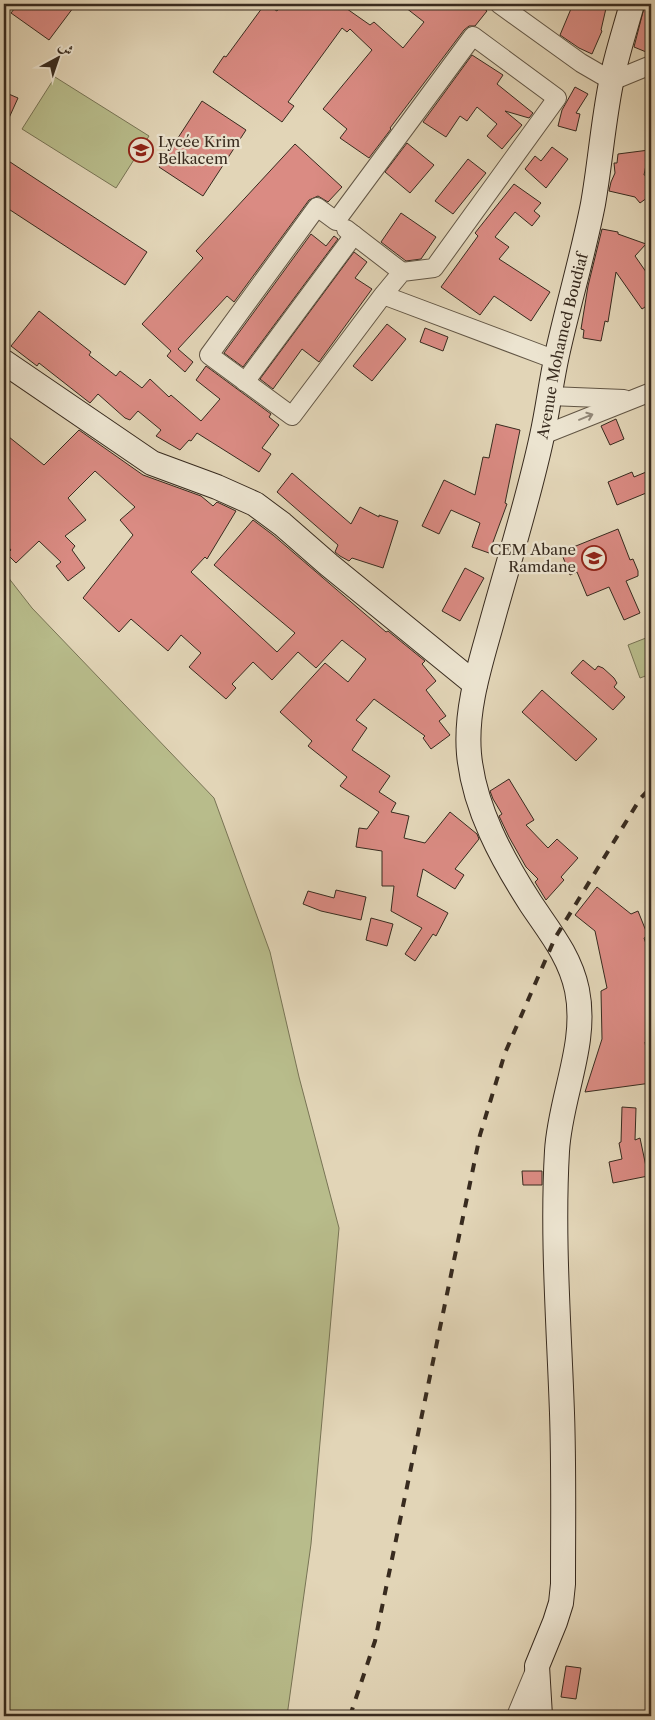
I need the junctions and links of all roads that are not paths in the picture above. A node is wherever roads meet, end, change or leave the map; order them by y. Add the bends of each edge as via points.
1 (499, 4) edge
2 (632, 4) edge
3 (651, 64) edge
4 (612, 81) junction
5 (336, 221) junction
6 (354, 235) junction
7 (402, 272) junction
8 (383, 295) junction
9 (556, 360) junction
10 (4, 362) edge
11 (245, 382) junction
12 (651, 392) edge
13 (550, 396) junction
14 (630, 400) junction
15 (543, 435) junction
16 (475, 684) junction
17 (537, 1666) junction
18 (516, 1716) edge
19 (540, 1716) edge

1 - 4 street via 581,63
2 - 4 street, Avenue Mohamed Boudiaf
3 - 4 street
4 - 9 street, Avenue Mohamed Boudiaf via 592,205
5 - 6 street
5 - 7 street via 473,36 557,98 434,268
5 - 11 street via 317,207 209,355
6 - 7 street
6 - 11 street
7 - 8 street
8 - 9 street
8 - 11 street via 292,416
9 - 13 street, Avenue Mohamed Boudiaf
10 - 16 street via 152,463 255,504
12 - 14 street
13 - 14 street
13 - 15 street, Avenue Mohamed Boudiaf
15 -> 14 street
15 - 16 street, Avenue Mohamed Boudiaf
16 - 17 street, Avenue Mohamed Boudiaf via 469,753 476,788 504,860 565,956 578,993 580,1018 557,1146 556,1272 562,1415 563,1584 555,1622
17 - 18 street
17 - 19 street

